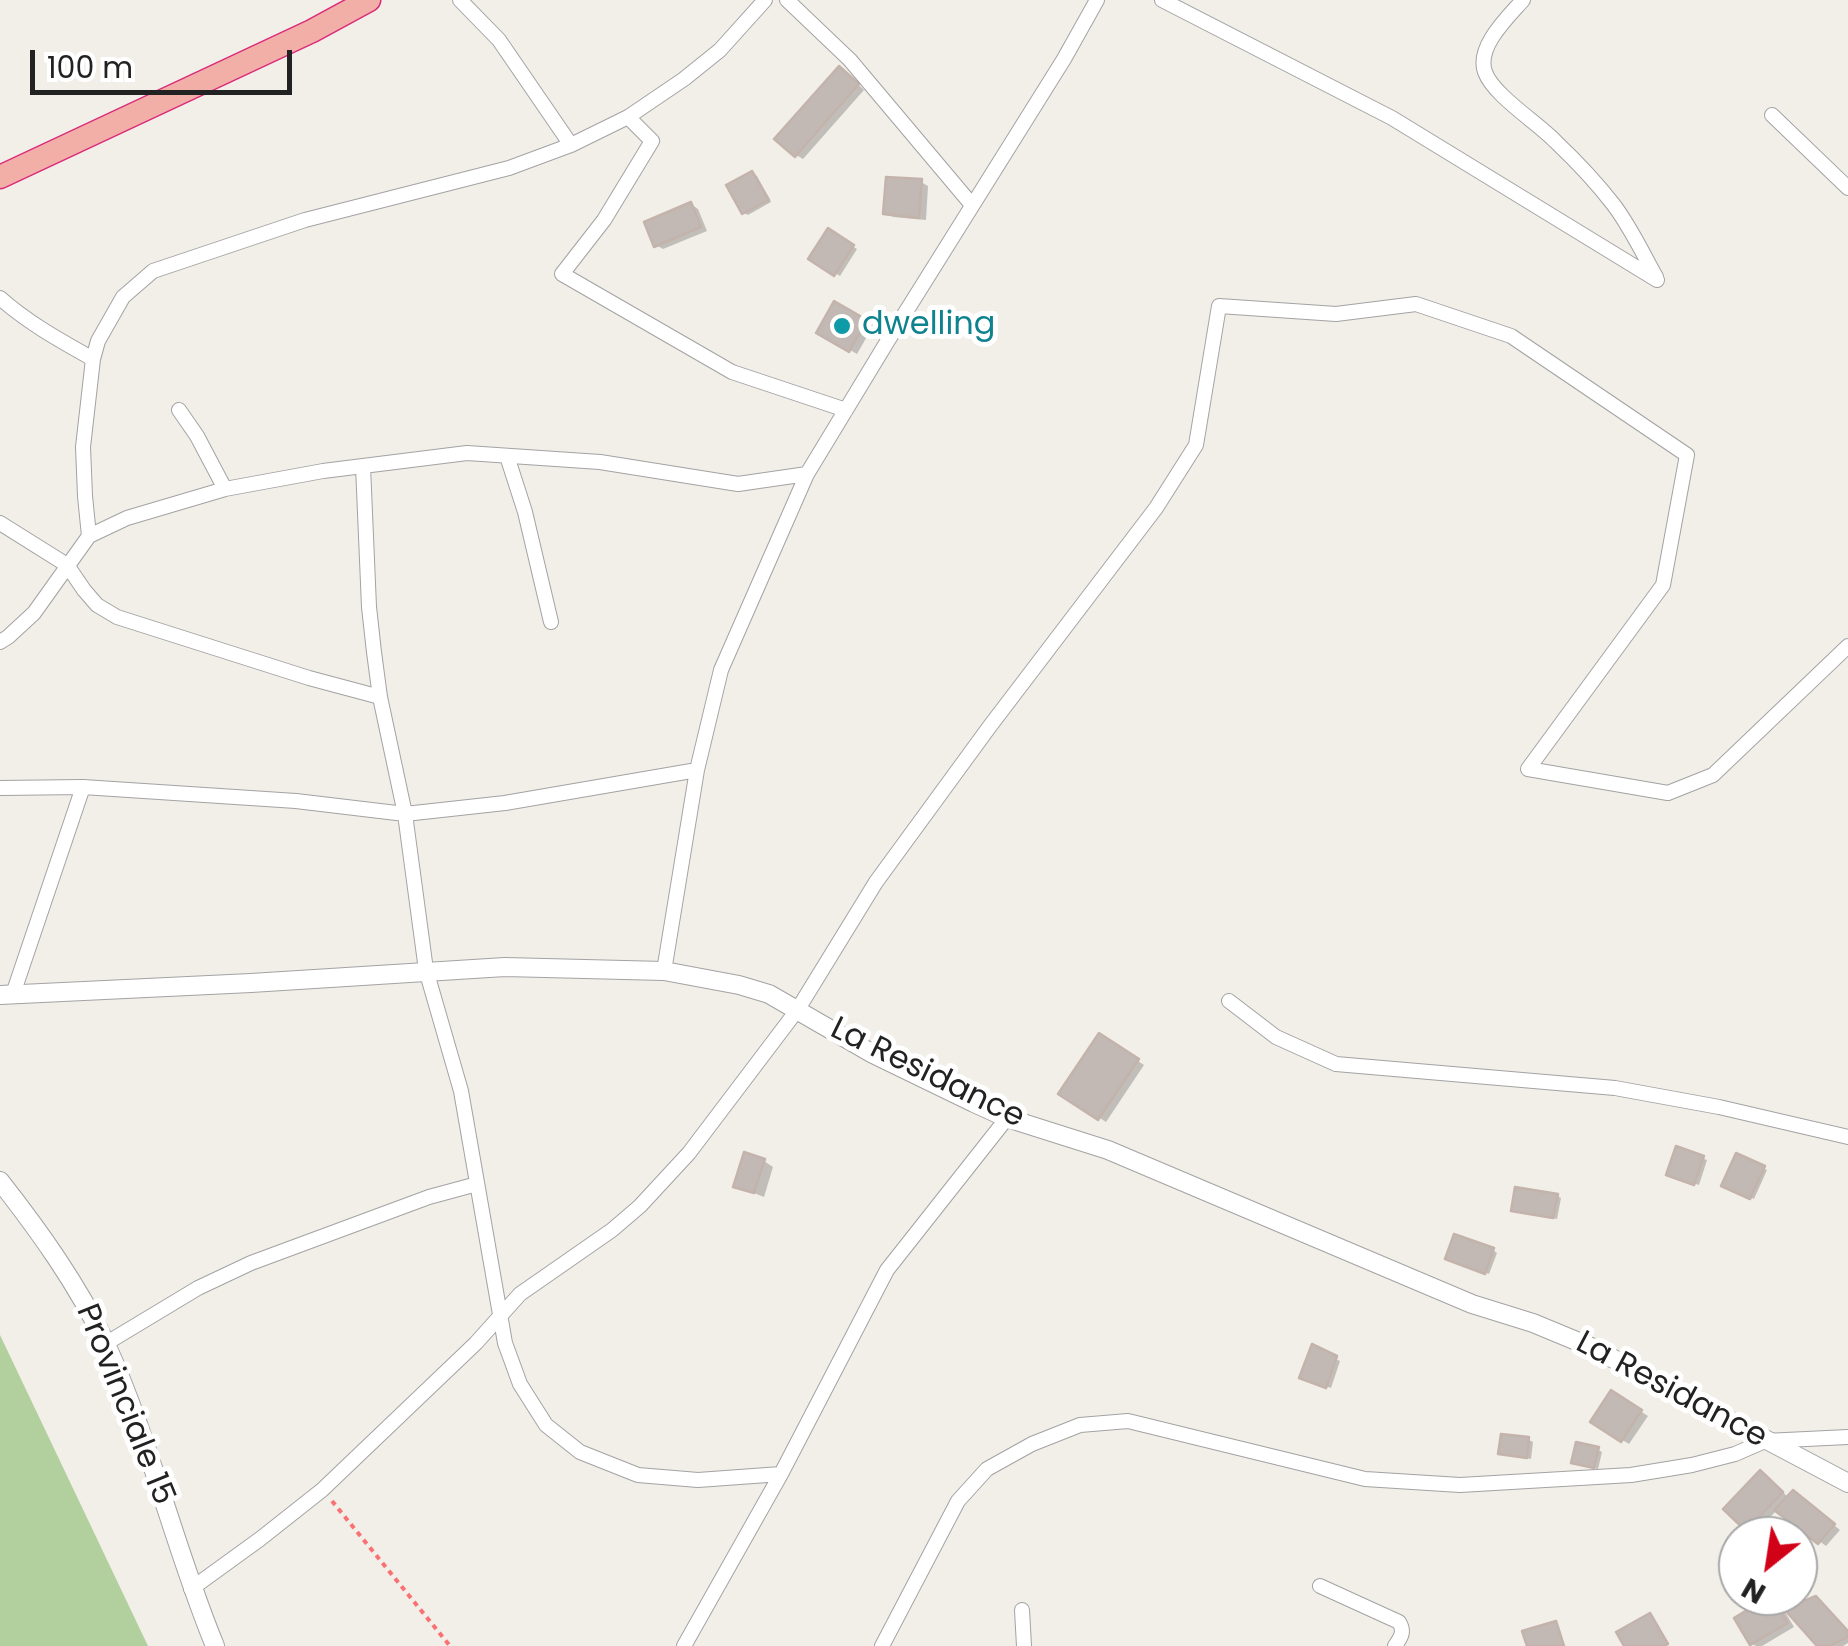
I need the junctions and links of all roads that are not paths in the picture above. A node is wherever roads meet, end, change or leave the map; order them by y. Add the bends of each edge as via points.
1 (369, 0) edge
2 (460, 0) edge
3 (765, 0) edge
4 (787, 0) edge
5 (1097, 0) edge
6 (1162, 0) edge
7 (1523, 0) edge
8 (1772, 115) dead end
9 (628, 116) junction
10 (571, 145) junction
11 (0, 177) edge
12 (1848, 188) edge
13 (972, 205) junction
14 (0, 298) edge
15 (93, 359) junction
16 (180, 410) dead end
17 (846, 410) junction
18 (506, 456) junction
19 (363, 466) junction
20 (808, 474) junction
21 (225, 489) junction
22 (0, 523) edge
23 (89, 536) junction
24 (68, 565) junction
25 (551, 622) dead end
26 (0, 642) edge
27 (1848, 646) edge
28 (380, 697) junction
29 (697, 770) junction
30 (83, 787) junction
31 (0, 788) edge
32 (405, 814) junction
33 (426, 970) junction
34 (664, 972) junction
35 (6, 995) edge
36 (1229, 1001) dead end
37 (798, 1009) junction
38 (1007, 1118) junction
39 (1848, 1138) edge
40 (0, 1182) edge
41 (477, 1184) junction
42 (501, 1315) junction
43 (105, 1344) junction
44 (1848, 1437) edge
45 (1765, 1441) junction
46 (781, 1474) junction
47 (1848, 1483) edge
48 (1320, 1586) dead end
49 (191, 1588) junction
50 (1022, 1610) dead end
51 (215, 1646) edge
52 (684, 1646) edge
53 (882, 1646) edge
54 (1024, 1646) edge
55 (1395, 1646) edge

1 - 11 highway
2 - 10 street via 499,40
3 - 9 street via 710,58
4 - 13 street via 850,60
5 - 13 street
6 - 7 street via 1392,118 1657,280 1614,205 1485,72 1487,46
8 - 12 street
9 - 10 street
9 - 17 street via 652,141 562,274 732,372
10 - 15 street via 509,168 305,220 154,271 124,296
13 - 17 street
14 - 15 street
15 - 23 street via 83,447
16 - 21 street
17 - 20 street
18 - 19 street via 467,453
18 - 20 street via 600,462 738,484
18 - 25 street
19 - 21 street
19 - 28 street
20 - 29 street via 722,670
21 - 23 street
22 - 24 street
23 - 24 street
24 - 26 street via 34,612
24 - 28 street via 97,605 118,617
27 - 37 street via 1713,775 1668,793 1528,769 1662,586 1687,455 1511,336 1416,304 1336,314 1219,306 1196,445 876,882
28 - 32 street
29 - 32 street
29 - 34 street
30 - 31 street
30 - 32 street
30 - 35 street
32 - 33 street
33 - 34 street, La Residance
33 - 35 street, La Residance
33 - 41 street via 460,1091
34 - 37 street, La Residance via 740,985
36 - 39 street via 1276,1036 1336,1064 1616,1088
37 - 38 street, La Residance via 873,1054
37 - 42 street via 640,1206
38 - 45 street, La Residance via 1108,1150 1472,1304 1577,1341
38 - 46 street via 887,1270
40 - 43 street, Provinciale 15 via 79,1293
41 - 42 street
41 - 43 street via 251,1263
42 - 46 street via 520,1384 546,1425 580,1452 638,1475 698,1480
42 - 49 street via 322,1490
43 - 49 street, Provinciale 15
44 - 45 street
45 - 47 street, La Residance
45 - 53 street via 1631,1476 1460,1485 1365,1479 1128,1421 1080,1425 987,1469 958,1501
46 - 52 street
48 - 55 street via 1399,1622
49 - 51 street, Provinciale 15
50 - 54 street

